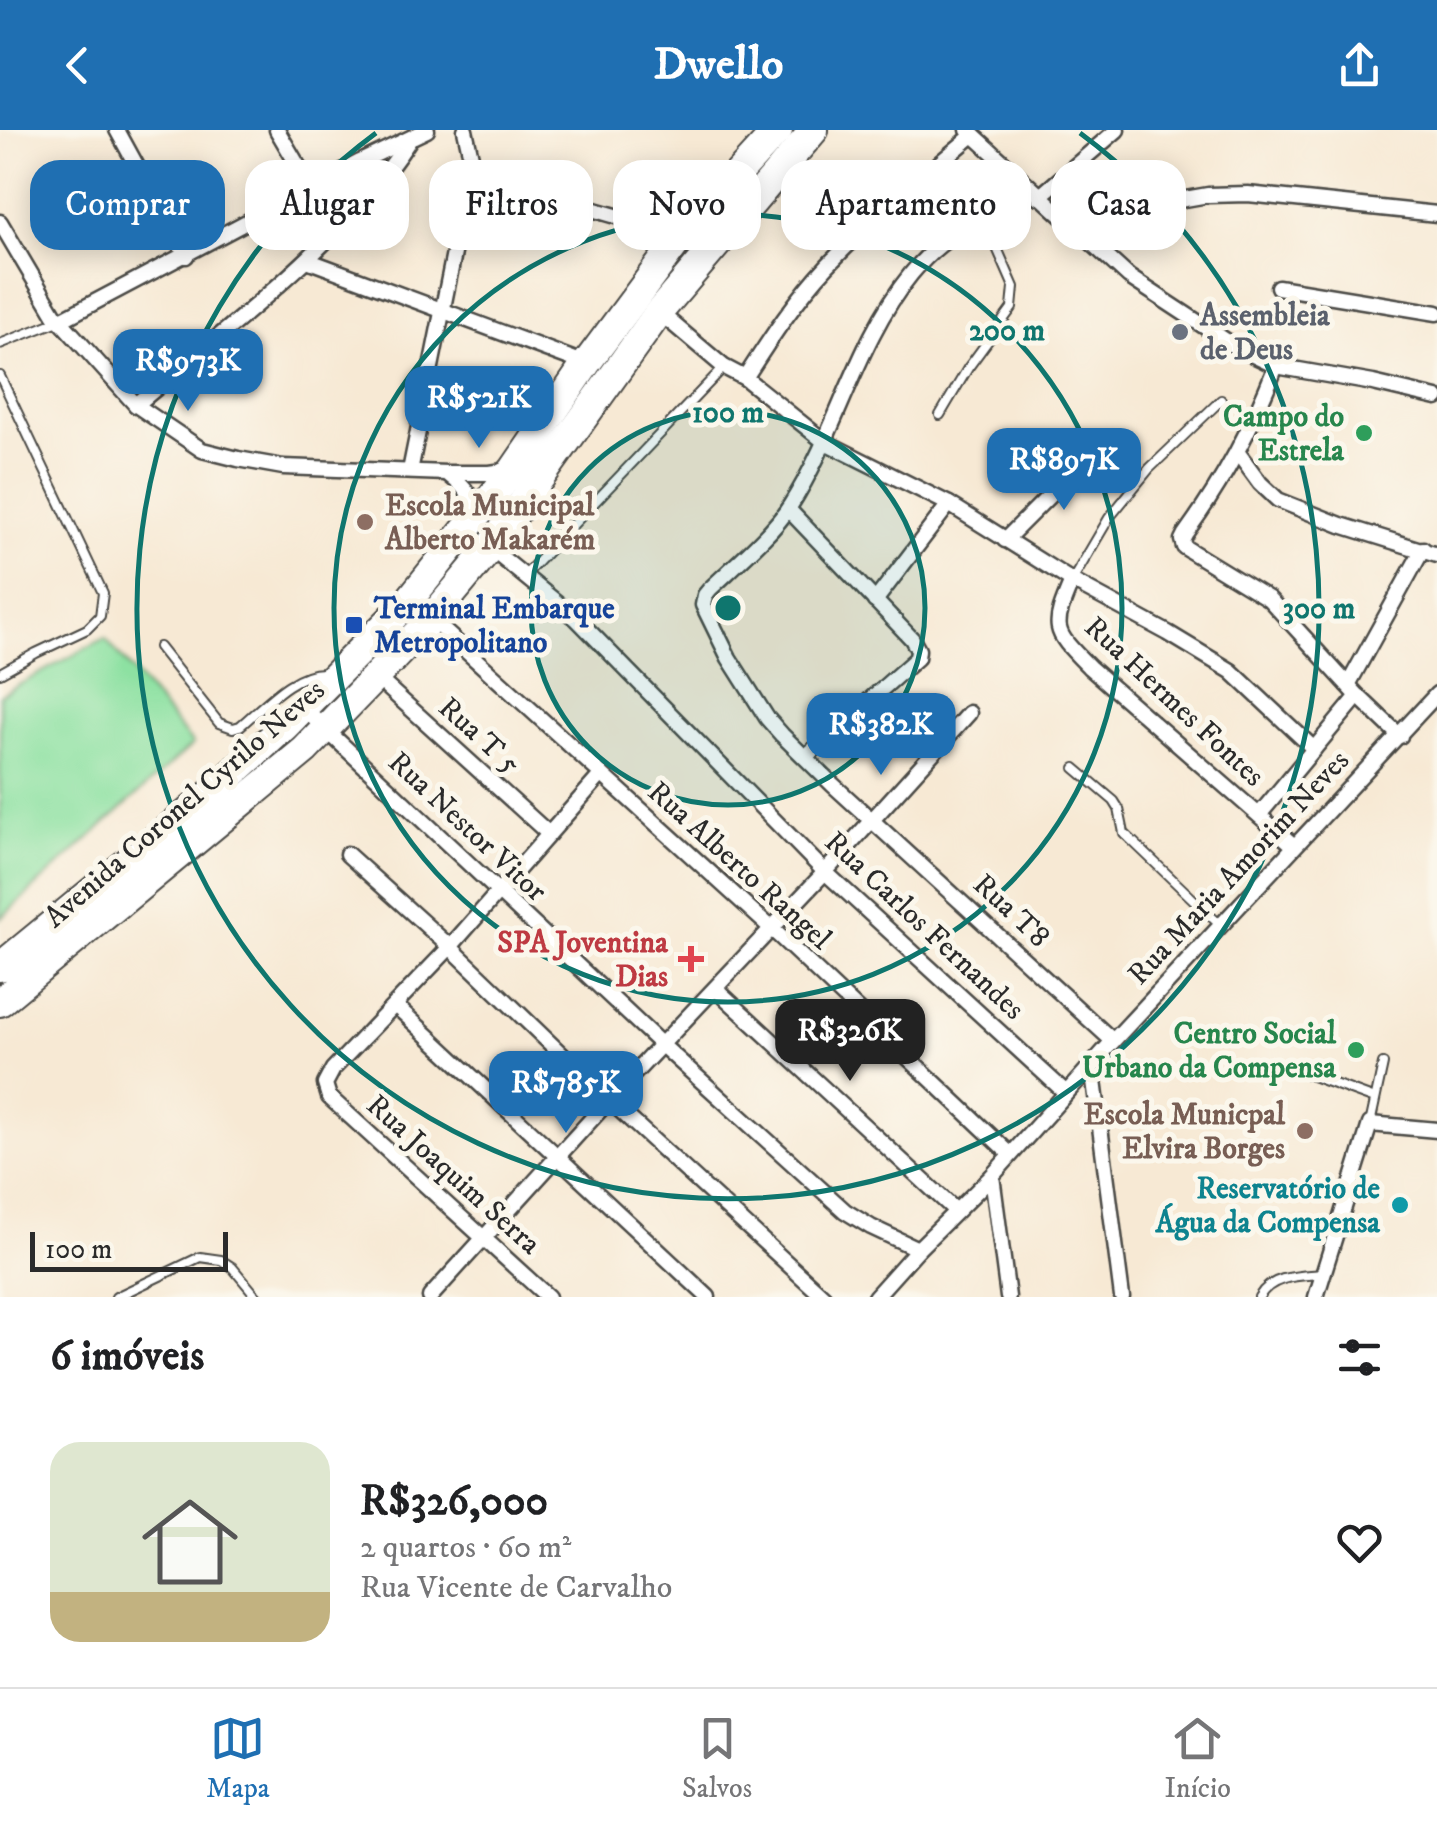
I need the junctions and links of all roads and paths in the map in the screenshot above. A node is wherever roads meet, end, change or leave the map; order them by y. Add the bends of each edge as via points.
1 (117, 130) edge
2 (277, 130) edge
3 (427, 130) edge
4 (465, 130) edge
5 (778, 130) edge
6 (814, 130) edge
7 (1116, 130) edge
8 (970, 133) edge
9 (410, 139) junction
10 (295, 160) edge
11 (368, 160) edge
12 (471, 160) edge
13 (751, 160) edge
14 (1000, 160) edge
15 (1031, 189) edge
16 (1039, 197) junction
17 (1186, 199) edge
18 (1051, 207) edge
19 (1437, 214) edge
20 (0, 222) edge
21 (245, 224) edge
22 (454, 250) edge
23 (672, 250) edge
24 (932, 250) edge
25 (998, 250) edge
26 (1099, 250) edge
27 (186, 256) junction
28 (307, 260) junction
29 (1278, 287) dead end
30 (441, 310) junction
31 (659, 312) junction
32 (1437, 313) edge
33 (62, 320) junction
34 (0, 344) edge
35 (586, 364) junction
36 (1276, 366) junction
37 (724, 367) junction
38 (0, 376) edge
39 (745, 378) junction
40 (1437, 398) edge
41 (1220, 400) dead end
42 (136, 405) junction
43 (940, 416) dead end
44 (825, 442) junction
45 (1238, 452) junction
46 (1090, 455) dead end
47 (514, 469) junction
48 (410, 471) junction
49 (448, 473) junction
50 (948, 504) junction
51 (788, 508) junction
52 (467, 528) junction
53 (1005, 540) junction
54 (490, 548) junction
55 (1430, 552) edge
56 (525, 574) junction
57 (1072, 581) junction
58 (875, 601) junction
59 (431, 619) junction
60 (159, 647) dead end
61 (0, 673) edge
62 (334, 676) junction
63 (376, 676) junction
64 (1353, 690) junction
65 (1437, 694) edge
66 (302, 708) junction
67 (969, 713) dead end
68 (324, 731) junction
69 (1400, 736) junction
70 (1314, 748) junction
71 (805, 757) junction
72 (1075, 768) dead end
73 (601, 776) junction
74 (1259, 815) junction
75 (873, 819) junction
76 (548, 834) junction
77 (1294, 846) junction
78 (347, 854) dead end
79 (826, 872) junction
80 (500, 892) junction
81 (1220, 926) junction
82 (771, 928) junction
83 (450, 947) junction
84 (0, 967) edge
85 (716, 989) junction
86 (0, 1002) edge
87 (396, 1004) junction
88 (1113, 1040) junction
89 (662, 1046) junction
90 (1383, 1064) dead end
91 (1092, 1065) junction
92 (1293, 1069) dead end
93 (1065, 1092) junction
94 (1376, 1099) junction
95 (609, 1100) junction
96 (1370, 1124) junction
97 (1437, 1130) edge
98 (1010, 1154) junction
99 (556, 1158) junction
100 (992, 1176) junction
101 (956, 1211) junction
102 (483, 1237) junction
103 (918, 1249) junction
104 (1322, 1274) junction
105 (116, 1297) edge
106 (257, 1297) edge
107 (430, 1297) edge
108 (548, 1297) edge
109 (708, 1297) edge
110 (824, 1297) edge
111 (875, 1297) edge
112 (1008, 1297) edge
113 (1122, 1297) edge
114 (1258, 1297) edge
115 (1316, 1297) edge

1 - 27 street
2 - 10 street
3 - 9 street
4 - 12 street
5 - 13 highway, Avenida Coronel Cyrilo Neves
6 - 31 highway, Avenida Coronel Cyrilo Neves
7 - 16 street
8 - 14 street
8 - 39 street via 826,267
9 - 11 street
9 - 28 street via 387,175
15 - 16 street
16 - 18 street
17 - 19 street via 1248,194
20 - 33 street
21 - 27 street
22 - 30 street
23 - 35 highway, Avenida Coronel Cyrilo Neves
24 - 44 street via 886,309
25 - 43 lane via 1014,287 1012,308
26 - 36 street via 1129,277
27 - 33 street
28 - 30 street
28 - 42 street
29 - 32 street
30 - 35 street
30 - 48 street
31 - 37 street
31 - 54 highway, Avenida Coronel Cyrilo Neves
33 - 34 lane
33 - 42 street
35 - 47 highway, Avenida Coronel Cyrilo Neves
36 - 40 street
36 - 45 street
37 - 39 street
37 - 56 lane
38 - 61 lane via 103,592 100,616 87,629
39 - 44 street
41 - 57 lane via 1149,469 1109,518
42 - 48 street via 202,450 238,459
44 - 50 street
44 - 51 street
45 - 55 street via 1278,500
45 - 64 street via 1182,540 1184,547 1269,599
46 - 53 street
47 - 49 street
47 - 52 highway, Avenida Coronel Cyrilo Neves
48 - 49 street
49 - 52 street via 470,496
50 - 53 street
50 - 58 street
51 - 58 street
51 - 71 street, Rua T8 via 710,589 704,610 767,718
52 - 62 highway, Avenida Coronel Cyrilo Neves via 406,604
53 - 57 street
54 - 56 street, Rua Carlos Fernandes
54 - 59 highway, Avenida Coronel Cyrilo Neves
55 - 64 street
56 - 79 street, Rua Carlos Fernandes
57 - 70 street via 1231,672
57 - 74 street, Rua Hermes Fontes via 1057,614 1064,640
58 - 71 street via 912,639 917,658
59 - 63 highway, Avenida Coronel Cyrilo Neves
59 - 73 street, Rua Alberto Rangel
60 - 62 lane via 219,722 233,728 305,674
62 - 66 highway, Avenida Coronel Cyrilo Neves
63 - 68 highway, Avenida Coronel Cyrilo Neves
63 - 76 street, Rua T 5
64 - 69 street
64 - 70 street
65 - 69 street, Rua Maria Amorim Neves
66 - 68 street, Rua Nestor Vitor
66 - 84 highway, Avenida Coronel Cyrilo Neves via 206,797
67 - 75 street
68 - 80 street, Rua Nestor Vitor
68 - 86 highway, Avenida Coronel Cyrilo Neves
69 - 77 street, Rua Maria Amorim Neves
70 - 74 street
71 - 75 street, Rua T8
72 - 81 lane via 1114,800 1124,833
73 - 76 street
73 - 82 street, Rua Alberto Rangel
74 - 77 street, Rua Hermes Fontes
75 - 79 street
75 - 88 street, Rua T8
76 - 80 street
77 - 81 street, Rua Maria Amorim Neves
78 - 83 street
79 - 82 street
79 - 93 street, Rua Carlos Fernandes
80 - 83 street
80 - 89 street, Rua Nestor Vitor
81 - 88 street, Rua Maria Amorim Neves
82 - 85 street
82 - 98 street, Rua Alberto Rangel
83 - 87 street
83 - 95 street
85 - 89 street
85 - 101 street
87 - 99 street
87 - 102 street, Rua Joaquim Serra via 332,1069 326,1090
88 - 91 street, Rua Maria Amorim Neves
89 - 95 street
89 - 103 street, Rua Nestor Vitor via 845,1211
90 - 94 lane
91 - 93 street, Rua Maria Amorim Neves
91 - 113 street
92 - 94 lane
93 - 98 street, Rua Maria Amorim Neves
94 - 96 lane
95 - 99 street
95 - 110 street
96 - 97 street
96 - 104 street
98 - 100 street, Rua Maria Amorim Neves
99 - 102 street
99 - 109 street
100 - 101 street, Rua Maria Amorim Neves
100 - 112 street
101 - 103 street, Rua Maria Amorim Neves
102 - 107 street
102 - 108 street, Rua Joaquim Serra
103 - 111 street, Rua Maria Amorim Neves
104 - 114 lane via 1285,1278
104 - 115 street
105 - 106 lane via 200,1257 232,1267

